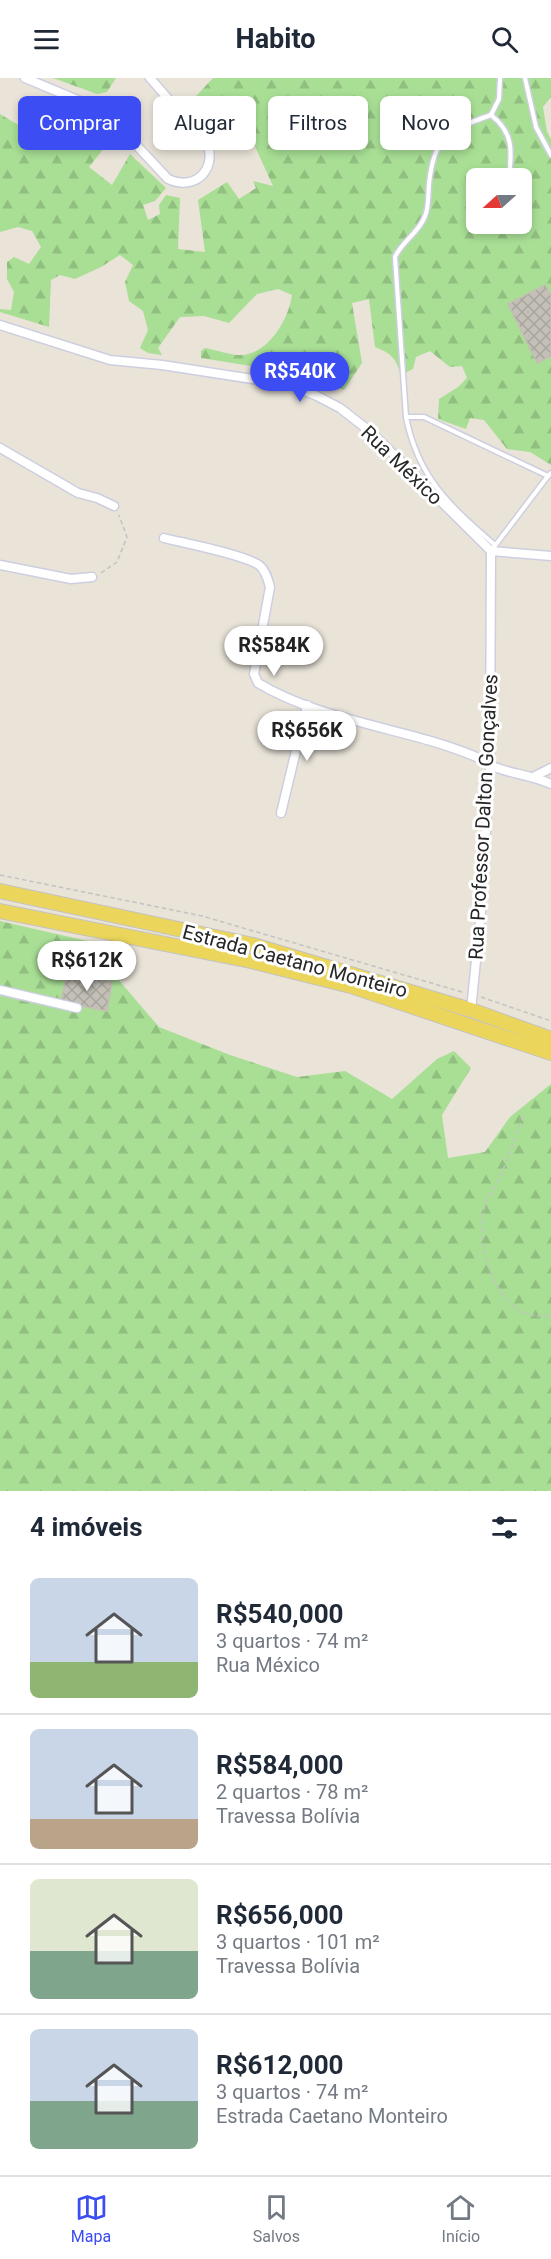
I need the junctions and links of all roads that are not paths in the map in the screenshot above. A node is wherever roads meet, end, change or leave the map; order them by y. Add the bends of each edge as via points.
1 (25, 78) edge
2 (150, 78) edge
3 (500, 78) edge
4 (525, 78) edge
5 (491, 115) junction
6 (551, 155) edge
7 (510, 168) edge
8 (0, 326) edge
9 (406, 417) junction
10 (0, 448) edge
11 (549, 475) edge
12 (114, 506) road end
13 (164, 538) dead end
14 (493, 548) junction
15 (551, 556) edge
16 (0, 564) edge
17 (92, 577) road end
18 (307, 705) junction
19 (490, 765) junction
20 (551, 768) edge
21 (535, 776) junction
22 (551, 784) edge
23 (281, 813) dead end
24 (0, 891) edge
25 (0, 911) edge
26 (0, 990) edge
27 (76, 1008) dead end
28 (471, 1010) junction
29 (551, 1039) edge
30 (551, 1053) edge

1 - 2 street via 92,106 113,120 168,179 187,184 210,165 208,146
3 - 5 lane via 499,99
4 - 6 lane via 536,127
5 - 7 lane via 508,135
5 - 9 lane via 462,125 443,139 432,159 426,215 395,257
8 - 14 street, Rua México via 110,360 291,385 317,396 372,433
9 - 11 lane via 424,417
9 - 14 lane via 410,438 430,481
10 - 12 street via 78,493
11 - 14 lane
13 - 18 street via 261,566 270,587 254,674 258,683
14 - 15 street
14 - 19 street, Rua Professor Dalton Gonçalves
16 - 17 street via 72,579
18 - 19 street via 476,756
18 - 23 street
19 - 21 street
19 - 28 street, Rua Professor Dalton Gonçalves
20 - 21 street
21 - 22 street
24 - 28 main road, Estrada Caetano Monteiro via 253,945
25 - 30 main road, Estrada Caetano Monteiro via 251,961 351,986
26 - 27 street
28 - 29 main road, Estrada Caetano Monteiro

